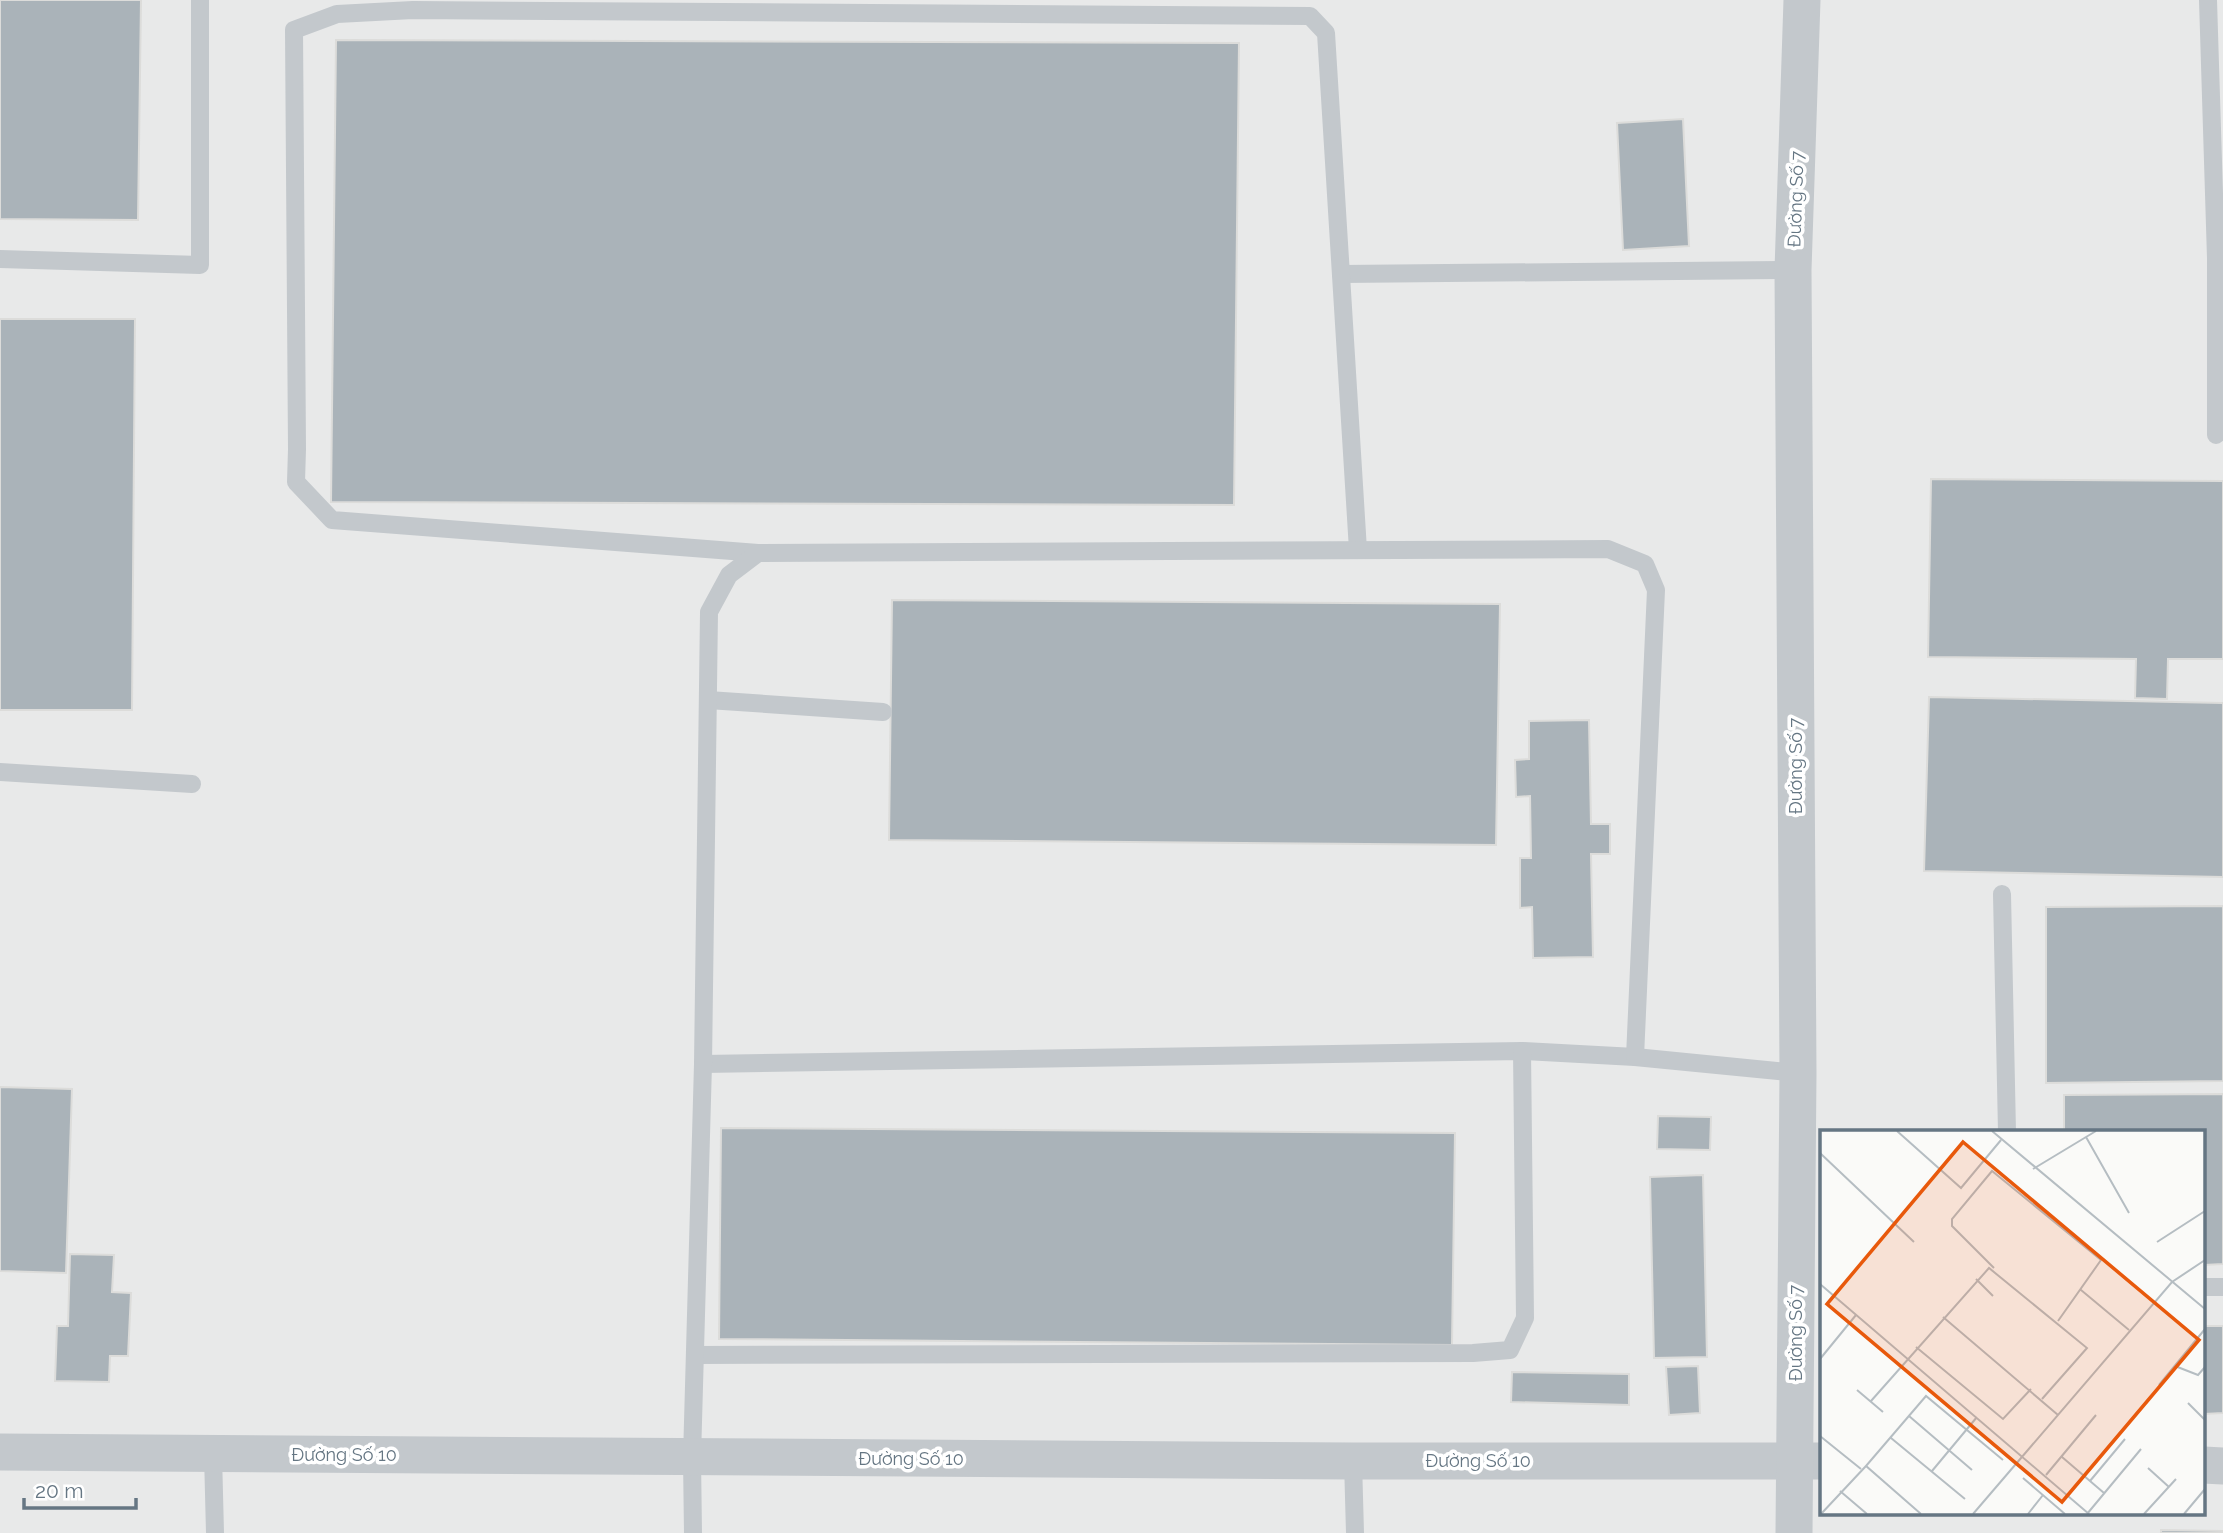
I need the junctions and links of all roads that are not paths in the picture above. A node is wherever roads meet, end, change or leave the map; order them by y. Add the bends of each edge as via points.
1 (200, 0) edge
2 (1802, 0) edge
3 (2208, 0) edge
4 (2217, 94) edge
5 (2220, 258) edge
6 (0, 260) edge
7 (1793, 270) junction
8 (1341, 274) junction
9 (2216, 435) dead end
10 (1358, 550) junction
11 (758, 554) junction
12 (708, 700) junction
13 (883, 712) dead end
14 (0, 772) edge
15 (192, 784) dead end
16 (2002, 894) dead end
17 (1522, 1051) junction
18 (1635, 1057) junction
19 (703, 1064) junction
20 (1798, 1073) junction
21 (2007, 1130) edge
22 (695, 1355) junction
23 (0, 1452) edge
24 (213, 1454) junction
25 (692, 1458) junction
26 (1353, 1461) junction
27 (1809, 1461) edge
28 (215, 1533) edge
29 (693, 1533) edge
30 (1354, 1533) edge
31 (1794, 1533) edge

1 - 6 lane via 200,265
2 - 7 street, Đường Số 7
3 - 4 lane
4 - 5 lane
5 - 9 lane
7 - 8 lane
7 - 20 street, Đường Số 7
8 - 10 lane
8 - 11 lane via 1326,33 1310,16 413,10 337,14 294,30 296,482 332,520
10 - 11 lane
10 - 18 lane via 1608,549 1645,564 1656,590
11 - 12 lane via 729,575 709,612
12 - 13 lane
12 - 19 lane
14 - 15 lane
16 - 21 lane
17 - 18 lane
17 - 19 lane
17 - 22 lane via 1525,1318 1510,1350
18 - 20 lane
19 - 22 lane
20 - 27 street, Đường Số 7
22 - 25 lane
23 - 24 street, Đường Số 10
24 - 25 street, Đường Số 10
24 - 28 lane
25 - 26 street, Đường Số 10
25 - 29 lane
26 - 27 street, Đường Số 10
26 - 30 lane
27 - 31 street, Đường Số 7

